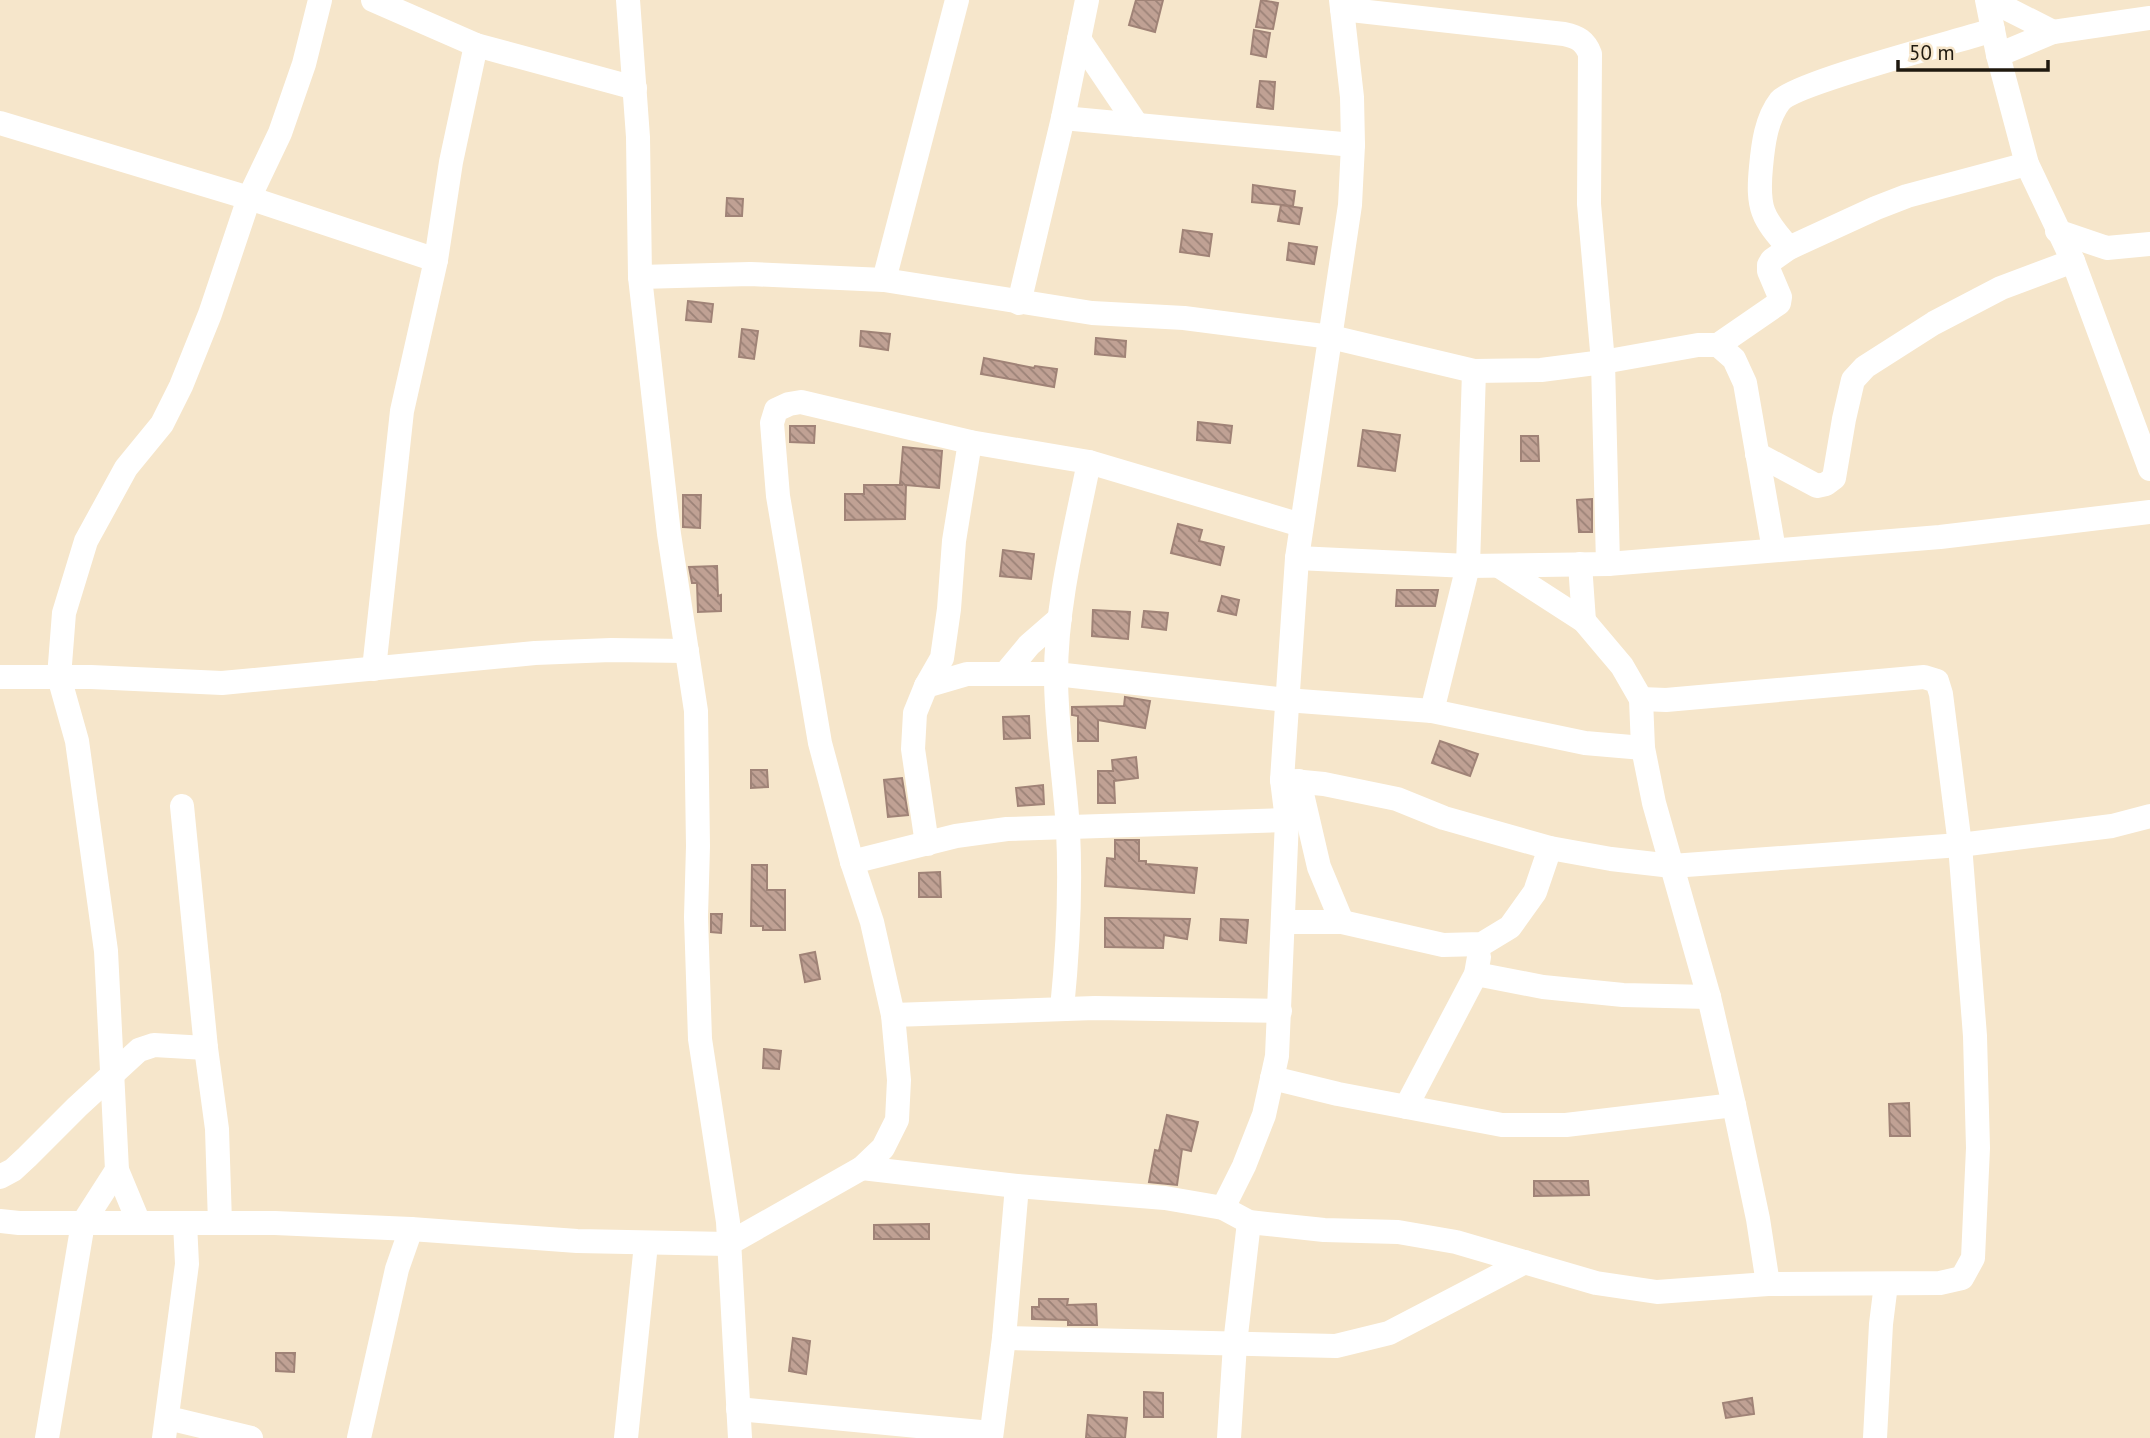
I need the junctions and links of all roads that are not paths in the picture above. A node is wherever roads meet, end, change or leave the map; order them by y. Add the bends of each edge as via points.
1 (320, 0) edge
2 (373, 0) edge
3 (628, 0) edge
4 (957, 0) edge
5 (1087, 0) edge
6 (1988, 0) edge
7 (1342, 4) edge
8 (2150, 18) edge
9 (1993, 30) junction
10 (2053, 32) junction
11 (1079, 39) junction
12 (476, 45) junction
13 (1998, 55) junction
14 (1069, 86) junction
15 (635, 88) junction
16 (1063, 118) junction
17 (1102, 122) junction
18 (0, 123) edge
19 (1137, 125) junction
20 (1353, 145) junction
21 (2027, 164) junction
22 (249, 198) junction
23 (2057, 231) junction
24 (2150, 244) edge
25 (1789, 248) junction
26 (2107, 248) junction
27 (436, 260) junction
28 (2075, 267) junction
29 (640, 277) junction
30 (884, 280) junction
31 (1019, 303) junction
32 (1331, 337) junction
33 (1718, 345) junction
34 (1604, 362) junction
35 (1474, 371) junction
36 (970, 442) junction
37 (1757, 454) junction
38 (1089, 462) junction
39 (2150, 470) edge
40 (2150, 513) edge
41 (1301, 525) junction
42 (1774, 550) junction
43 (1297, 558) junction
44 (1580, 564) junction
45 (1608, 564) junction
46 (1468, 566) junction
47 (1500, 566) junction
48 (1060, 618) junction
49 (1584, 621) junction
50 (687, 651) junction
51 (942, 657) junction
52 (374, 669) junction
53 (967, 674) junction
54 (1005, 674) junction
55 (1056, 674) junction
56 (0, 677) edge
57 (59, 677) junction
58 (926, 686) junction
59 (1641, 699) junction
60 (1286, 700) junction
61 (1432, 711) junction
62 (1643, 748) junction
63 (1290, 780) junction
64 (182, 806) dead end
65 (2150, 816) edge
66 (1286, 820) junction
67 (1068, 827) junction
68 (927, 844) junction
69 (1960, 845) junction
70 (1550, 848) junction
71 (852, 862) junction
72 (1672, 866) junction
73 (1284, 922) junction
74 (1342, 922) junction
75 (1482, 944) junction
76 (1476, 974) junction
77 (1709, 998) junction
78 (1062, 1009) junction
79 (1280, 1012) junction
80 (893, 1014) junction
81 (206, 1048) junction
82 (113, 1074) junction
83 (1272, 1078) junction
84 (1734, 1105) junction
85 (1406, 1107) junction
86 (862, 1168) junction
87 (117, 1170) junction
88 (0, 1177) edge
89 (1017, 1186) junction
90 (1223, 1208) junction
91 (0, 1221) edge
92 (1249, 1222) junction
93 (83, 1223) junction
94 (139, 1223) junction
95 (185, 1223) junction
96 (220, 1223) junction
97 (411, 1229) junction
98 (646, 1244) junction
99 (728, 1244) junction
100 (1525, 1262) junction
101 (1768, 1284) junction
102 (1886, 1284) junction
103 (1004, 1338) junction
104 (1236, 1344) junction
105 (738, 1409) junction
106 (166, 1428) edge
107 (991, 1436) edge
108 (47, 1438) edge
109 (251, 1438) edge
110 (359, 1438) edge
111 (626, 1438) edge
112 (740, 1438) edge
113 (1229, 1438) edge
114 (1875, 1438) edge

1 - 22 street via 280,133
2 - 12 street
3 - 15 street
4 - 30 street
5 - 11 street
6 - 9 street
6 - 10 street
7 - 20 street
7 - 34 street via 1564,34 1586,43 1590,54 1589,204
8 - 10 street
9 - 13 street
9 - 25 street via 1830,78 1782,98 1763,141 1759,186 1768,225
10 - 13 street
11 - 14 street
11 - 19 street
12 - 15 street
12 - 27 street
13 - 21 street
14 - 16 street
14 - 17 street
15 - 29 street
16 - 17 street
16 - 31 street
17 - 19 street
18 - 22 street
19 - 20 street
20 - 32 street via 1350,205
21 - 23 street
21 - 25 street via 1907,196
22 - 27 street
22 - 57 street via 181,386 162,424 126,468 86,541 64,613
23 - 26 street
23 - 28 street
24 - 26 street
25 - 33 street via 1769,265 1779,303
26 - 28 street
27 - 52 street via 402,411
28 - 37 street via 2001,288 1865,367 1853,380 1834,478 1826,485 1817,485
28 - 39 street
29 - 30 street via 750,274
29 - 50 street
30 - 31 street
31 - 32 street
32 - 35 street
32 - 41 street
33 - 34 street
33 - 37 street via 1734,359 1745,383
34 - 35 street via 1541,370
34 - 45 street
35 - 46 street
36 - 38 street
36 - 51 street
36 - 71 street via 801,402 776,410 772,423 778,496 820,743
37 - 42 street
38 - 41 street
38 - 48 street
40 - 42 street
41 - 43 street
42 - 45 street
43 - 46 street
43 - 60 street
44 - 45 street
44 - 47 street
44 - 49 street
46 - 47 street
46 - 61 street
47 - 49 street
48 - 54 street
48 - 55 street
49 - 59 street via 1622,666
50 - 52 street via 535,653
50 - 99 street via 696,711 695,917 700,1039
51 - 53 street
51 - 58 street
52 - 57 street via 222,683
53 - 54 street
53 - 58 street
54 - 55 street
55 - 60 street
55 - 67 street
56 - 57 street
57 - 82 street via 77,741 94,849
58 - 68 street via 915,713 914,749
59 - 62 street
59 - 69 street via 1924,677 1937,681
60 - 61 street
60 - 63 street
61 - 62 street via 1585,743
62 - 72 street
63 - 66 street
63 - 70 street via 1397,799 1444,818
63 - 74 street
64 - 81 street
65 - 69 street via 2112,826
66 - 67 street
66 - 73 street
67 - 68 street via 1007,829
67 - 78 street via 1070,902
68 - 71 street
69 - 72 street
69 - 102 street via 1975,1036 1978,1148 1973,1258 1962,1278
70 - 72 street
70 - 75 street via 1535,892 1510,927
71 - 80 street via 872,922
72 - 77 street
73 - 74 street
73 - 79 street
74 - 75 street via 1443,945
75 - 76 street
76 - 77 street via 1623,995
76 - 85 street
77 - 84 street
78 - 79 street
78 - 80 street
79 - 83 street
80 - 86 street via 899,1080 897,1121 883,1148
81 - 82 street via 154,1045 139,1050
81 - 96 street via 217,1129
82 - 87 street
82 - 88 street via 13,1170
83 - 85 street
83 - 90 street via 1264,1115
84 - 85 street via 1566,1125 1502,1125
84 - 101 street
86 - 89 street
86 - 99 street
87 - 93 street
87 - 94 street
89 - 90 street via 1165,1198
89 - 103 street
90 - 92 street
91 - 93 street
92 - 100 street via 1398,1232 1456,1242
92 - 104 street
93 - 94 street
93 - 108 street
94 - 95 street
95 - 96 street
95 - 106 street via 187,1264
96 - 97 street
97 - 98 street
97 - 110 street via 397,1269
98 - 99 street
98 - 111 street
99 - 105 street
100 - 101 street via 1597,1283 1657,1292
100 - 104 street via 1389,1333 1336,1346
101 - 102 street
102 - 114 street
103 - 104 street
103 - 107 street
104 - 113 street
105 - 107 street
105 - 112 street
106 - 109 street

